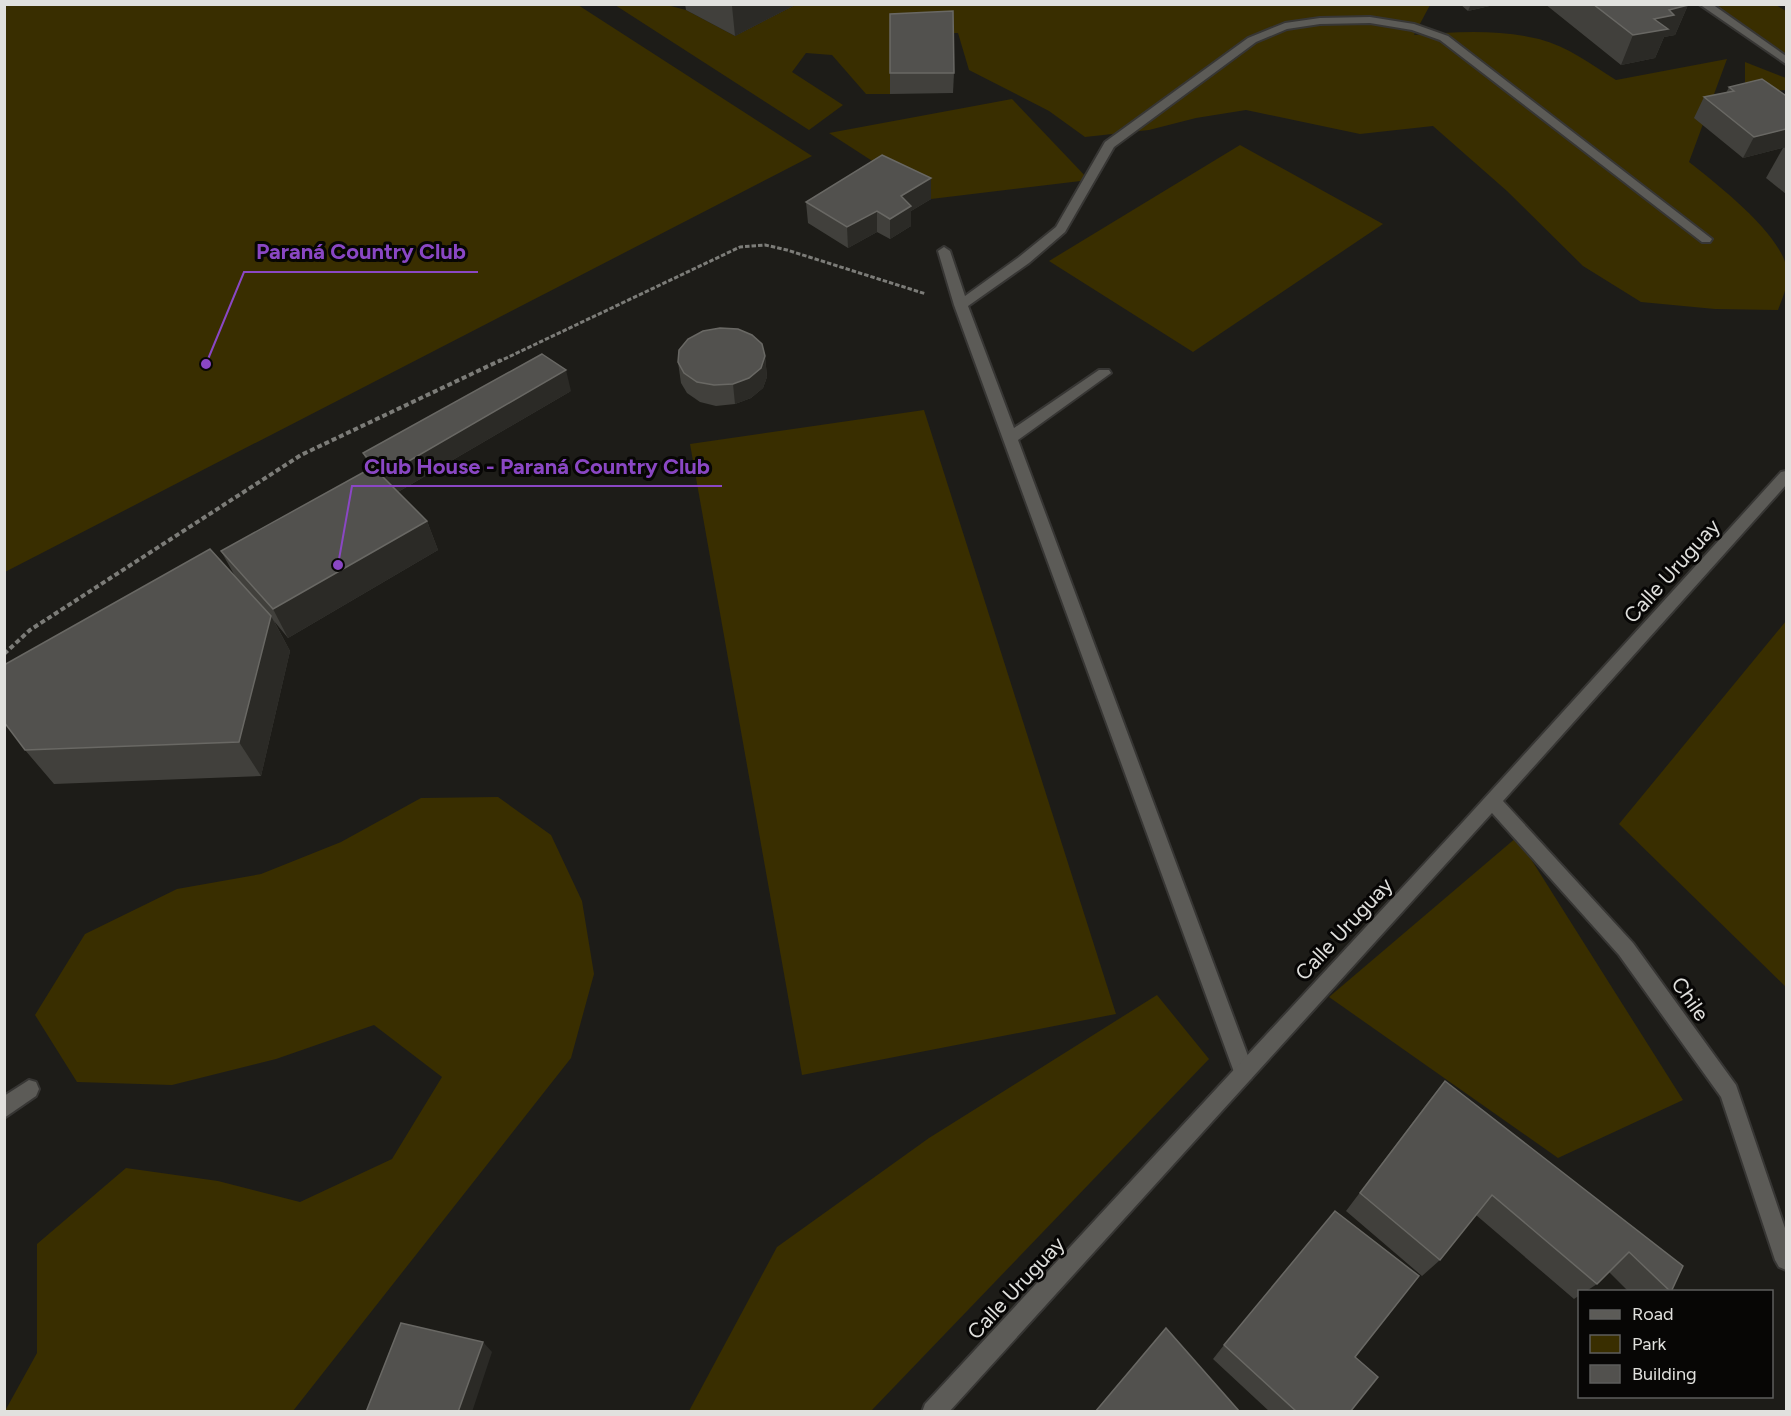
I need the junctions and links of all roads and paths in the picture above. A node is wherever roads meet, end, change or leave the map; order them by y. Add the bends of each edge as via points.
1 (1704, 4) edge
2 (1786, 61) edge
3 (1706, 239) dead end
4 (944, 250) dead end
5 (961, 305) junction
6 (1104, 373) dead end
7 (1010, 438) junction
8 (1786, 477) edge
9 (4, 654) edge
10 (1494, 803) junction
11 (1244, 1072) junction
12 (29, 1089) dead end
13 (4, 1109) edge
14 (1786, 1260) edge
15 (933, 1412) edge

1 - 2 street
3 - 5 street via 1444,38 1414,27 1370,20 1320,21 1286,26 1252,40 1109,145 1061,229
4 - 5 street
5 - 7 street
5 - 9 path via 780,246 740,247 301,455 30,630
6 - 7 street
7 - 11 street
8 - 10 street, Calle Uruguay
10 - 11 street, Calle Uruguay
10 - 14 street, Chile via 1626,949 1729,1092
11 - 15 street, Calle Uruguay
12 - 13 street

